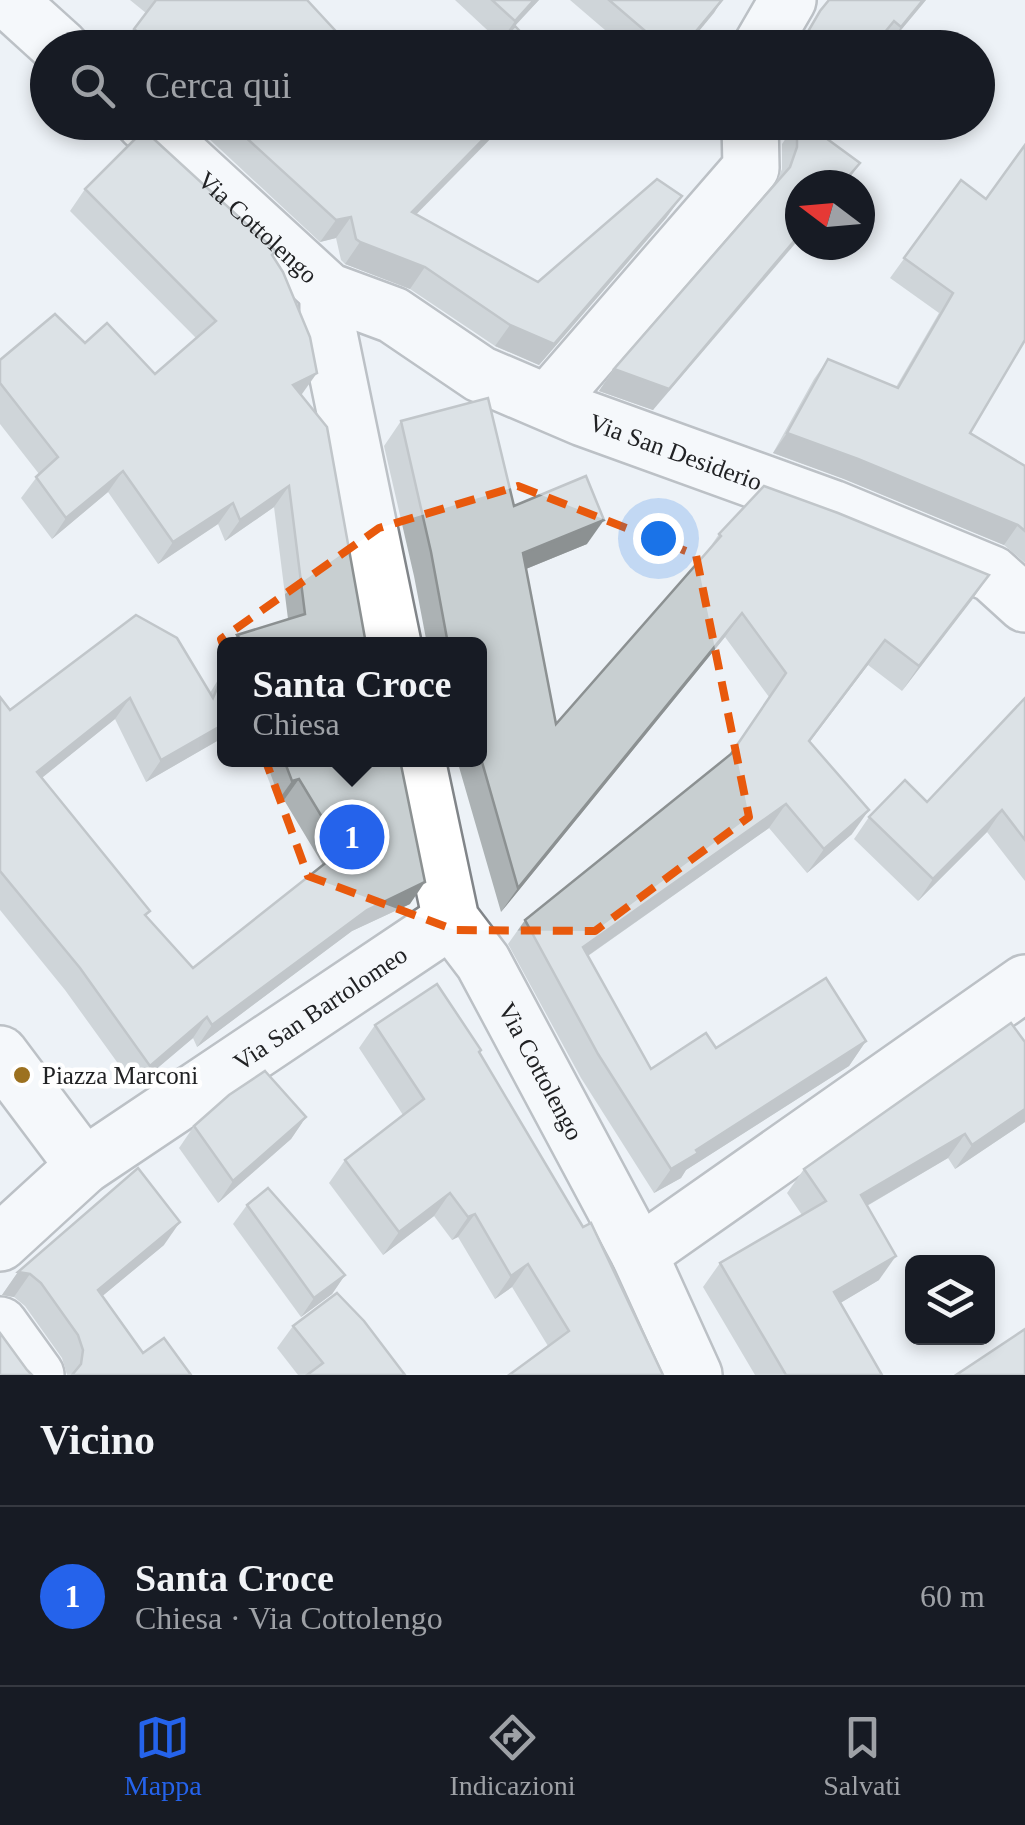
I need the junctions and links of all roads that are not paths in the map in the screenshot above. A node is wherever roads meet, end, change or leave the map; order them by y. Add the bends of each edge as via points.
1 (8, 0) edge
2 (788, 0) edge
3 (41, 30) edge
4 (770, 30) edge
5 (164, 140) edge
6 (750, 140) edge
7 (328, 290) junction
8 (548, 402) junction
9 (1025, 604) edge
10 (392, 637) edge
11 (419, 767) edge
12 (451, 920) junction
13 (1025, 983) edge
14 (0, 1054) edge
15 (84, 1166) junction
16 (3, 1232) edge
17 (639, 1254) junction
18 (0, 1325) edge
19 (36, 1375) edge
20 (694, 1375) edge

1 - 3 street
2 - 4 street
5 - 7 street, Via Cottolengo
6 - 8 street via 751,168
7 - 8 street, Via San Desiderio via 393,315 480,374
7 - 10 street, Via Cottolengo via 328,329
8 - 9 street, Via San Desiderio via 992,574
11 - 12 street, Via Cottolengo
12 - 15 street, Via San Bartolomeo
12 - 17 street, Via Cottolengo via 483,962
13 - 17 street
14 - 15 street
15 - 16 street, Via San Bartolomeo
17 - 20 street, Via Cottolengo
18 - 19 street

